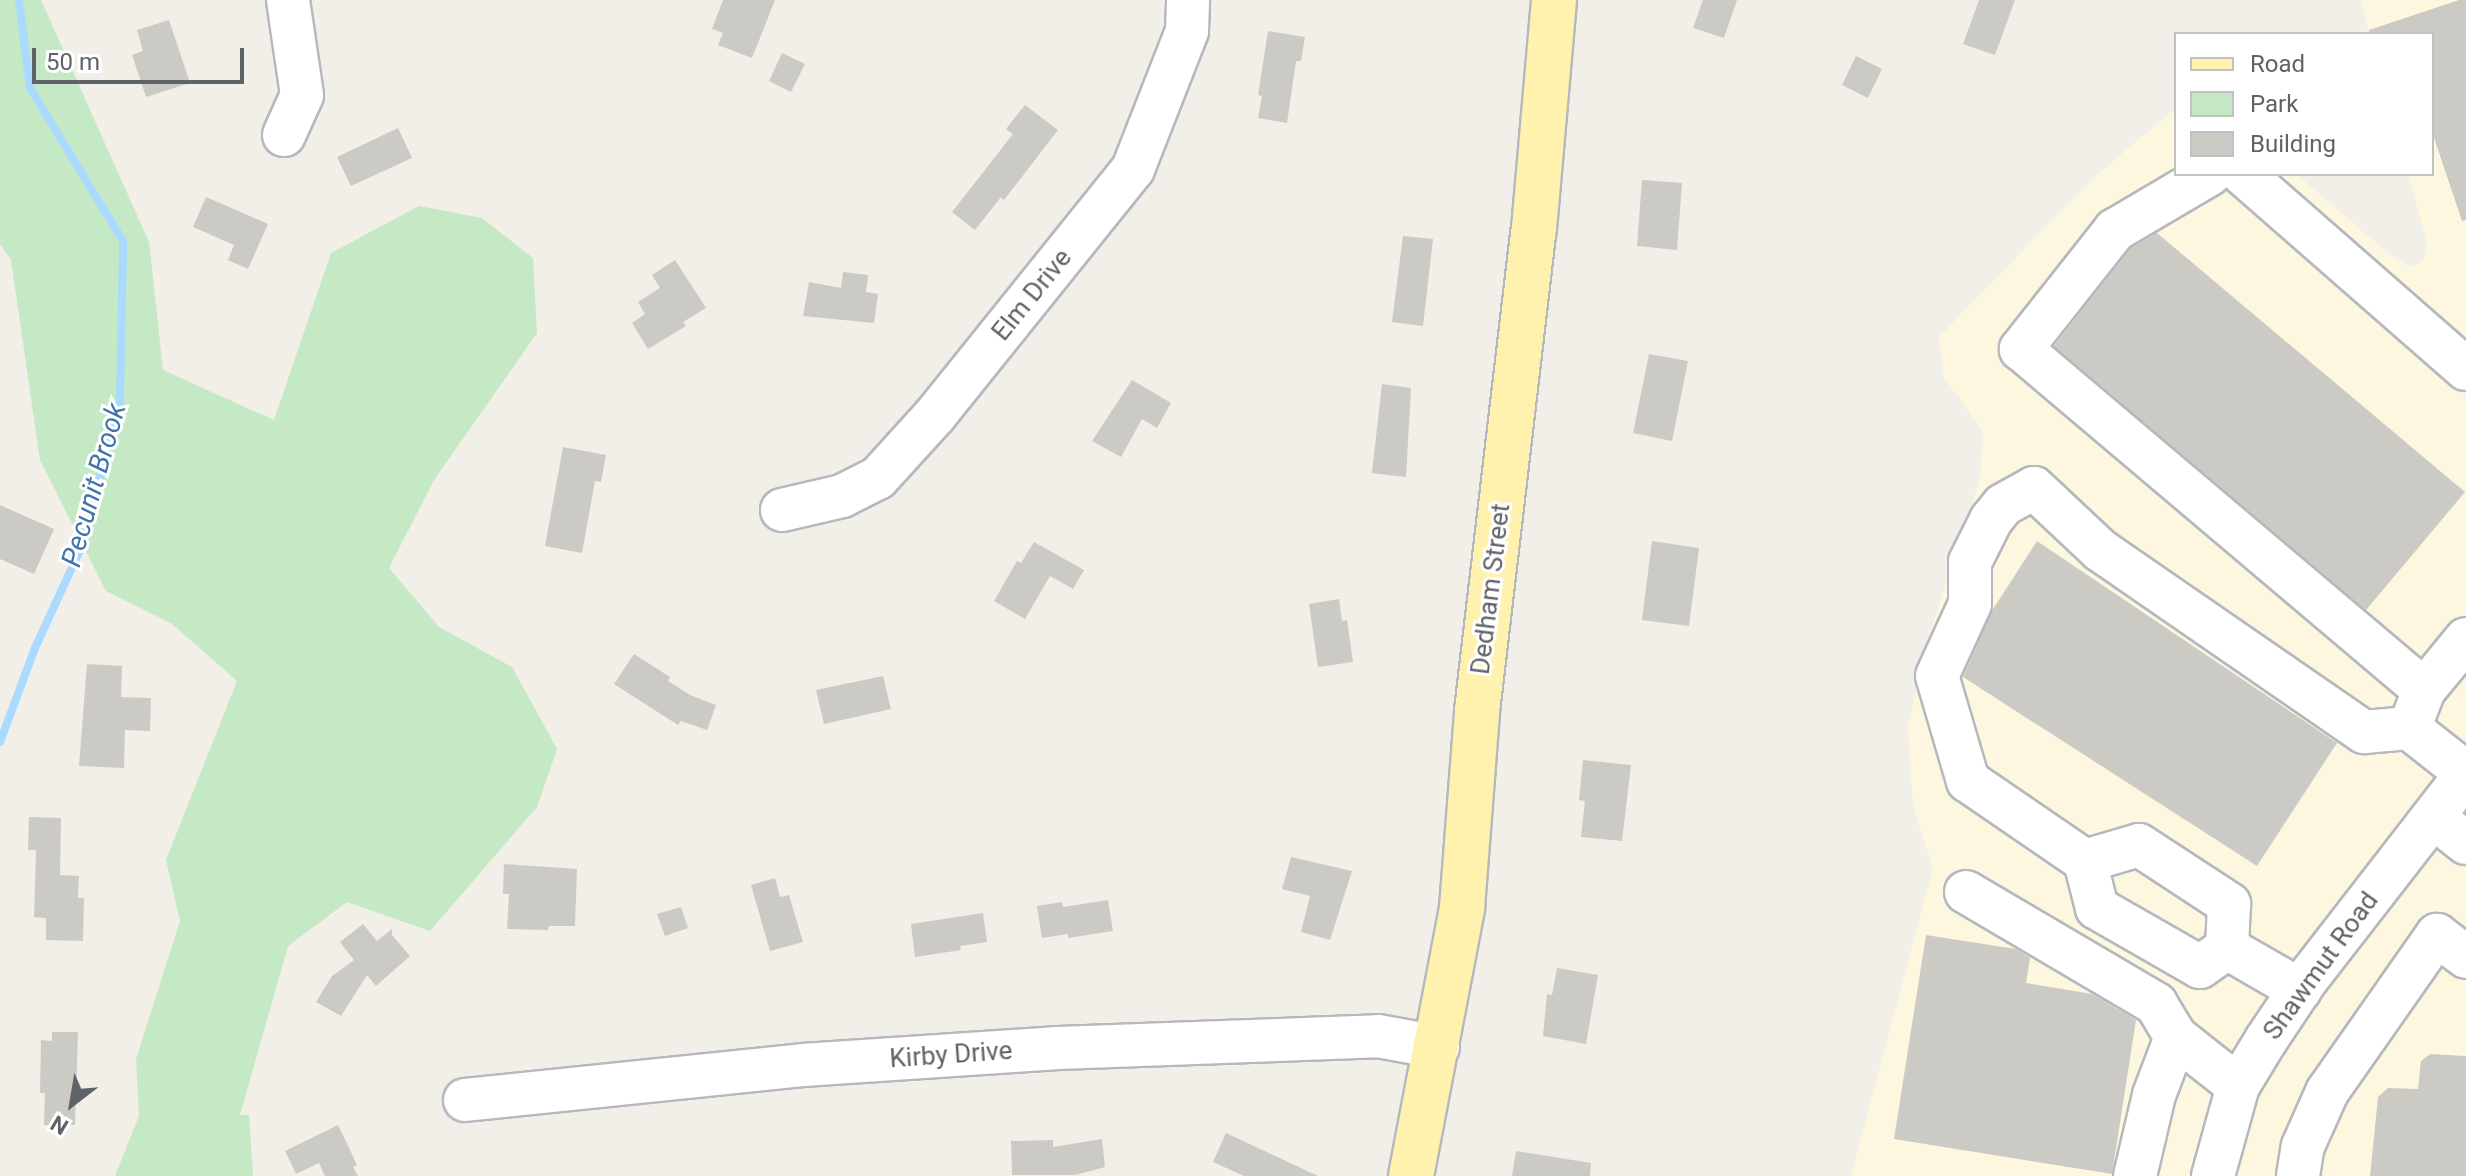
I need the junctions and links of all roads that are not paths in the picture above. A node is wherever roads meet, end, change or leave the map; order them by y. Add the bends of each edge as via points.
1 (288, 0) edge
2 (1188, 0) edge
3 (1554, 0) edge
4 (284, 135) dead end
5 (2207, 176) edge
6 (2245, 176) edge
7 (2466, 369) edge
8 (782, 510) dead end
9 (2466, 639) edge
10 (2416, 709) junction
11 (2466, 774) edge
12 (2433, 817) junction
13 (2466, 843) edge
14 (2085, 861) junction
15 (1966, 892) dead end
16 (2227, 948) junction
17 (2466, 957) edge
18 (2300, 990) junction
19 (2176, 1037) junction
20 (1438, 1047) junction
21 (2238, 1086) junction
22 (465, 1100) dead end
23 (1411, 1176) edge
24 (2135, 1176) edge
25 (2213, 1176) edge
26 (2298, 1176) edge

1 - 4 street via 302,95
2 - 8 street, Elm Drive via 1187,31 1133,169 878,478 842,496
3 - 20 main road, Dedham Street via 1534,229 1477,711 1462,908
5 - 10 street via 2115,230 2021,349
6 - 7 street
9 - 10 street
10 - 11 street
10 - 14 street via 2364,732 2100,550 2034,488 2003,505 1974,551 1970,604 1937,676 1968,781
11 - 12 street, Shawmut Road
12 - 13 street
12 - 18 street, Shawmut Road
14 - 16 street via 2097,908 2200,967
14 - 16 street via 2139,845 2229,904
15 - 19 street via 2156,1004
16 - 18 street
17 - 26 street via 2437,935 2327,1092 2303,1146
18 - 21 street, Shawmut Road
19 - 21 street
19 - 24 street via 2154,1095
20 - 22 street, Kirby Drive via 1378,1036 1058,1048 803,1065
20 - 23 main road, Dedham Street
21 - 25 street, Shawmut Road

